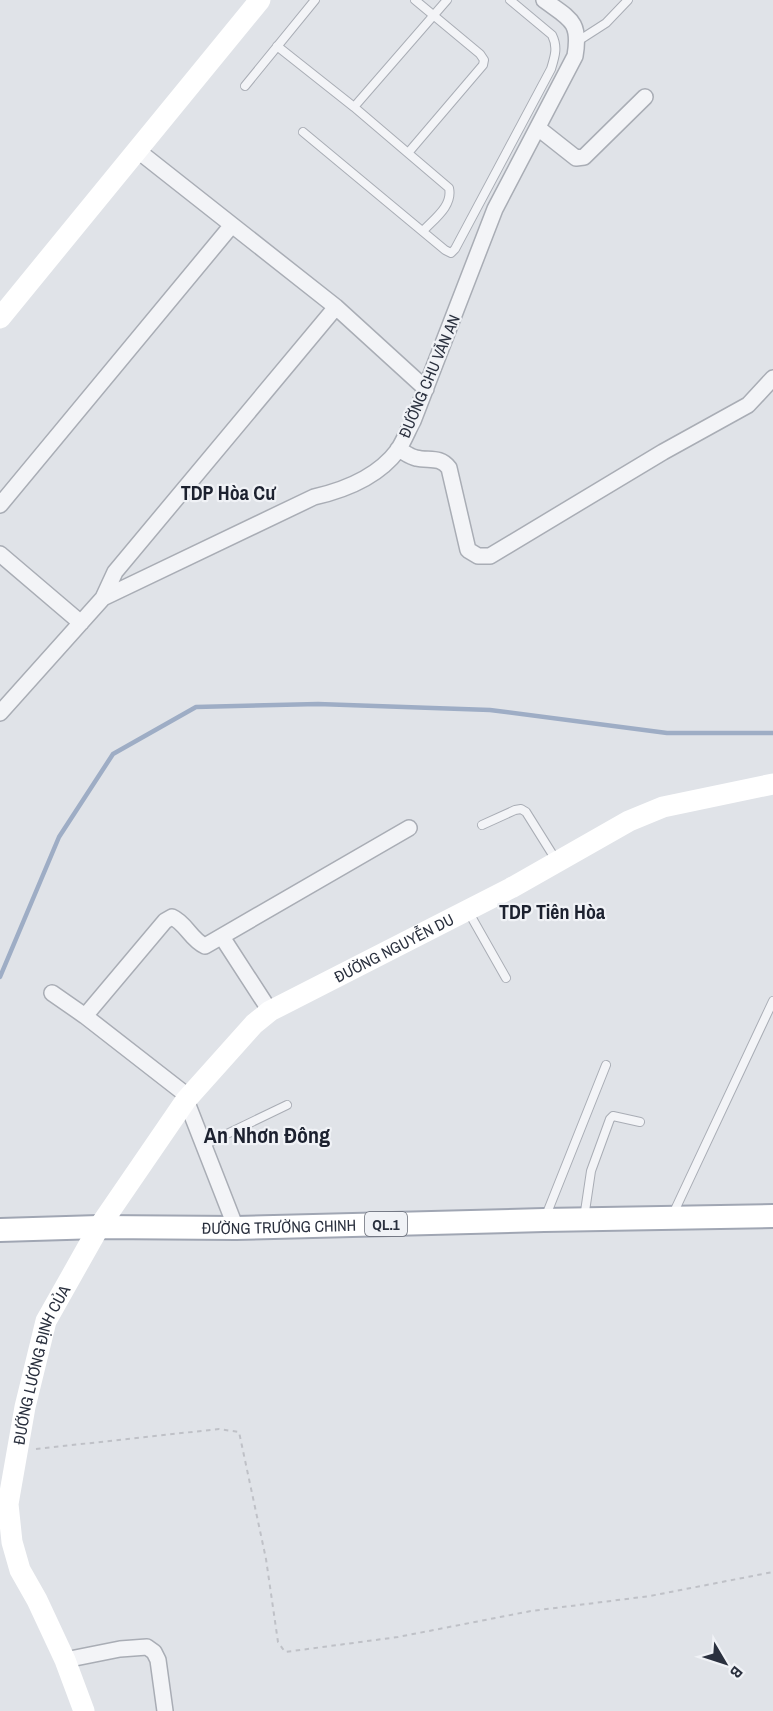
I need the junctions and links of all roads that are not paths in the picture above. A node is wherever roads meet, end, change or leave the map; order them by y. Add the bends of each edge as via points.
1 (260, 0) edge
2 (315, 0) edge
3 (415, 0) edge
4 (447, 0) edge
5 (510, 0) edge
6 (544, 0) edge
7 (628, 0) edge
8 (434, 15) junction
9 (578, 41) junction
10 (277, 46) junction
11 (245, 86) dead end
12 (645, 97) dead end
13 (354, 108) junction
14 (538, 128) junction
15 (303, 132) dead end
16 (137, 150) junction
17 (408, 153) junction
18 (232, 225) junction
19 (423, 231) junction
20 (336, 307) junction
21 (0, 318) edge
22 (773, 378) edge
23 (426, 389) junction
24 (398, 449) junction
25 (0, 505) edge
26 (0, 554) edge
27 (103, 598) junction
28 (81, 623) junction
29 (0, 713) edge
30 (773, 784) edge
31 (482, 825) dead end
32 (409, 828) dead end
33 (557, 862) junction
34 (468, 910) junction
35 (222, 937) junction
36 (506, 978) dead end
37 (52, 993) dead end
38 (773, 1001) edge
39 (270, 1011) junction
40 (85, 1016) junction
41 (606, 1065) dead end
42 (187, 1099) junction
43 (287, 1105) dead end
44 (640, 1122) dead end
45 (204, 1145) junction
46 (773, 1216) edge
47 (671, 1218) junction
48 (584, 1219) junction
49 (544, 1220) junction
50 (99, 1227) junction
51 (236, 1228) junction
52 (0, 1230) edge
53 (65, 1660) junction
54 (84, 1711) edge
55 (165, 1711) edge

1 - 16 street
2 - 10 lane
3 - 8 lane
4 - 8 lane
5 - 19 lane via 552,35 556,53 550,69 451,253
6 - 9 street via 568,17 576,27
7 - 9 lane via 606,23
8 - 13 lane
8 - 17 lane via 484,60
9 - 14 street, ĐƯỜNG CHU VĂN AN via 575,56
10 - 11 lane
10 - 13 lane
12 - 14 street via 579,159
13 - 17 lane
14 - 23 street, ĐƯỜNG CHU VĂN AN via 495,209
15 - 19 lane
16 - 18 street
16 - 21 street
17 - 19 lane via 449,188 451,196
18 - 20 street
18 - 25 street
20 - 23 street
20 - 27 street via 115,572
22 - 24 street via 748,405 490,556 468,550 449,468 444,462 414,458
23 - 24 street, ĐƯỜNG CHU VĂN AN
24 - 27 street, ĐƯỜNG CHU VĂN AN via 384,465 360,481 314,497
26 - 28 street
27 - 28 street, ĐƯỜNG CHU VĂN AN
28 - 29 street, ĐƯỜNG CHU VĂN AN
30 - 33 street, ĐƯỜNG NGUYỄN DU via 663,807 629,821
31 - 33 lane via 521,809
32 - 35 street
33 - 34 street, ĐƯỜNG NGUYỄN DU
34 - 36 lane
34 - 39 street, ĐƯỜNG NGUYỄN DU
35 - 39 street
35 - 40 street via 205,946 197,943 179,920 172,917 165,921
37 - 40 street
38 - 47 lane
39 - 42 street, ĐƯỜNG NGUYỄN DU
40 - 42 street
41 - 49 lane
42 - 45 street
42 - 50 street, ĐƯỜNG NGUYỄN DU
43 - 45 lane
44 - 48 lane via 617,1116 610,1119 591,1171
45 - 51 street
46 - 47 main road, ĐƯỜNG TRƯỜNG CHINH / QL.1
47 - 48 main road, ĐƯỜNG TRƯỜNG CHINH / QL.1
48 - 49 main road, ĐƯỜNG TRƯỜNG CHINH / QL.1
49 - 51 main road, ĐƯỜNG TRƯỜNG CHINH / QL.1
50 - 51 main road, ĐƯỜNG TRƯỜNG CHINH / QL.1
50 - 52 main road, ĐƯỜNG TRƯỜNG CHINH / QL.1
50 - 53 street, ĐƯỚNG LƯƠNG ĐỊNH CỦA via 46,1321 25,1407 8,1504 20,1570
53 - 54 street, ĐƯỚNG LƯƠNG ĐỊNH CỦA
53 - 55 street via 147,1647 158,1660

